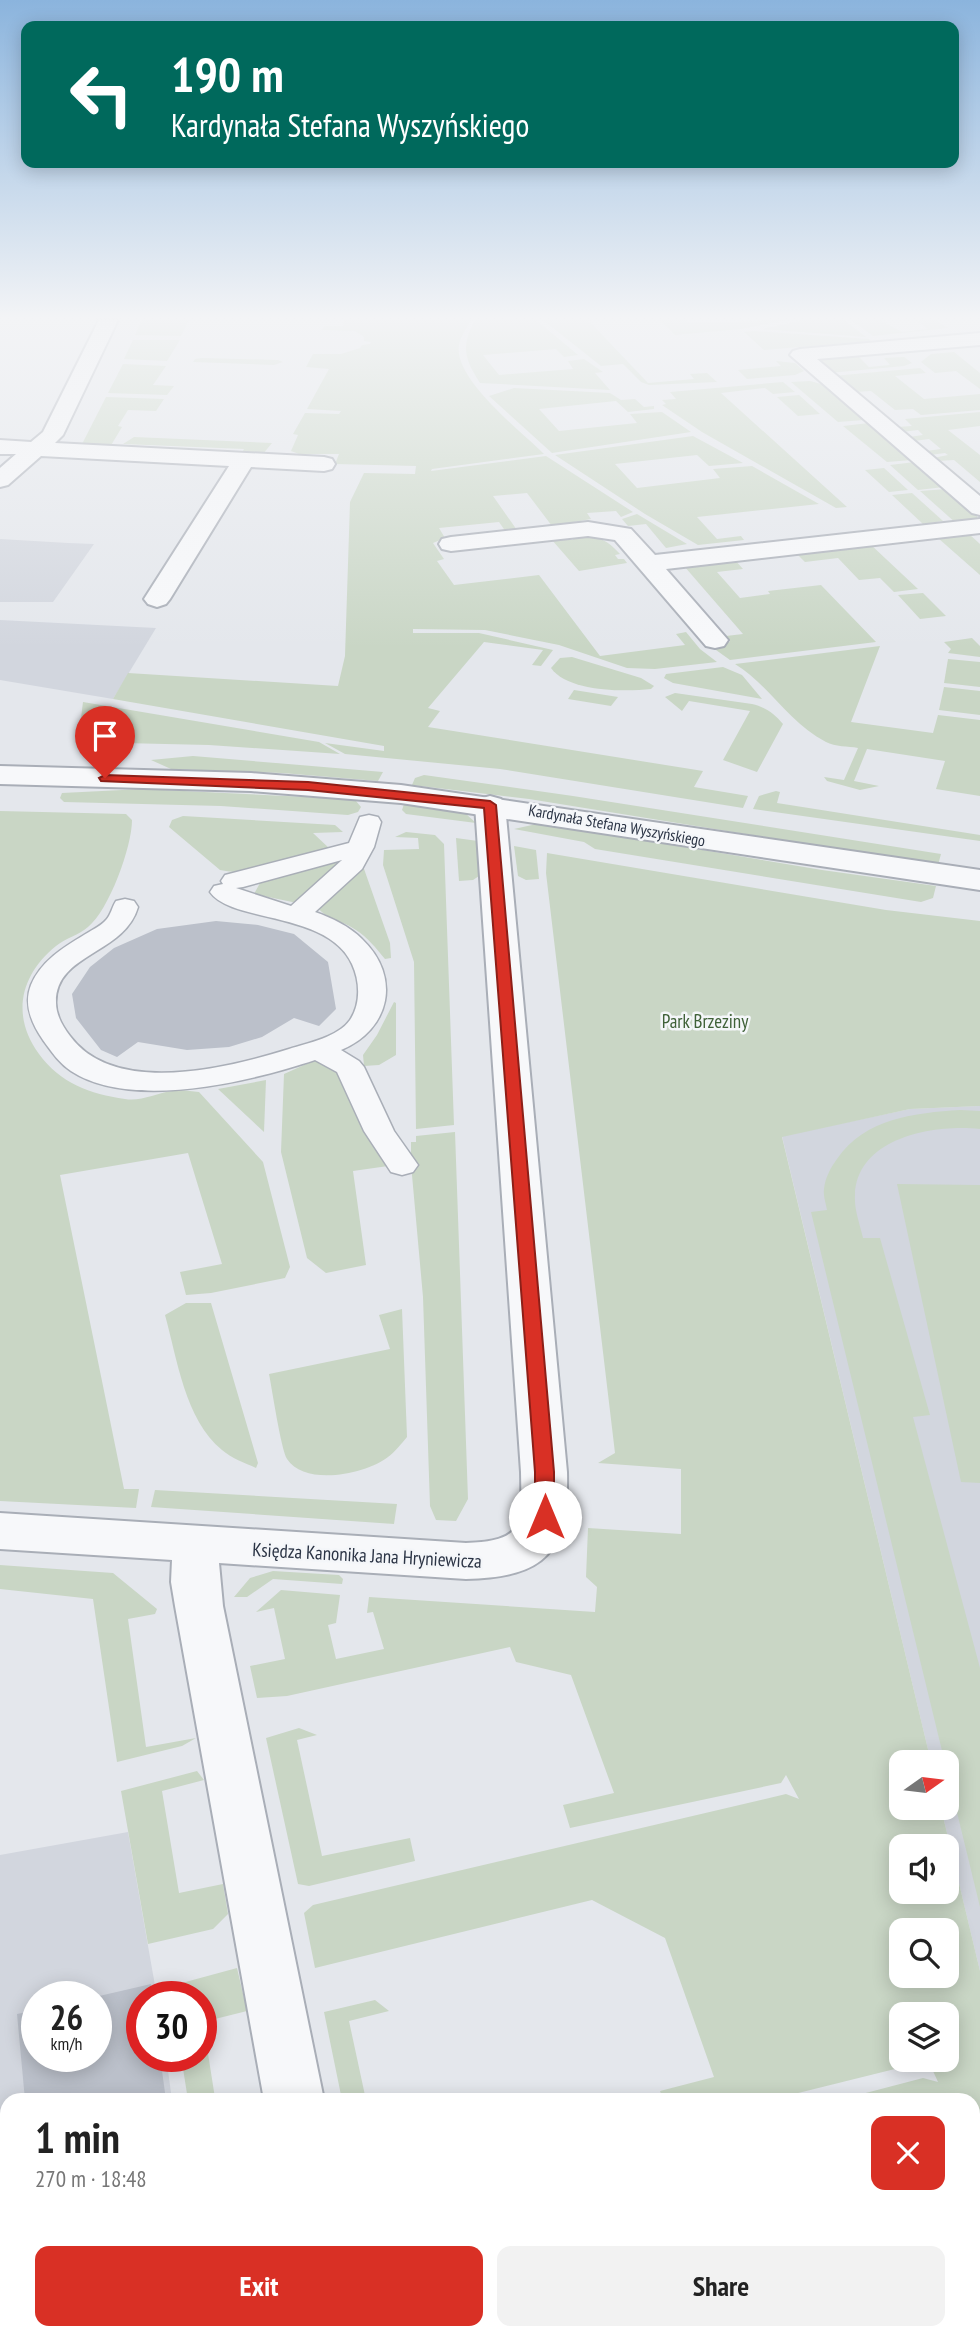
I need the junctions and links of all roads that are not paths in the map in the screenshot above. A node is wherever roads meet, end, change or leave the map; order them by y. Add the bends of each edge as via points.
1 (55, 429) edge
2 (887, 429) edge
3 (0, 447) edge
4 (39, 448) junction
5 (244, 460) junction
6 (324, 464) dead end
7 (0, 480) edge
8 (980, 508) edge
9 (980, 526) edge
10 (451, 544) dead end
11 (650, 563) junction
12 (157, 599) dead end
13 (715, 640) dead end
14 (0, 775) edge
15 (490, 805) junction
16 (369, 822) dead end
17 (361, 847) junction
18 (980, 880) edge
19 (125, 907) dead end
20 (296, 915) junction
21 (318, 1049) junction
22 (402, 1165) dead end
23 (0, 1531) edge
24 (196, 1546) junction
25 (293, 2093) edge

1 - 4 street
2 - 8 street
3 - 4 street
4 - 5 street
4 - 7 street
5 - 6 street
5 - 12 street
9 - 11 street
10 - 11 street via 607,530 628,537
11 - 13 street
14 - 15 street, Kardynała Stefana Wyszyńskiego via 308,786
15 - 18 street, Kardynała Stefana Wyszyńskiego via 767,851
15 - 24 street, Księdza Kanonika Jana Hryniewicza via 544,1472 545,1517 538,1535 527,1549 491,1562
16 - 17 street
17 - 20 street via 354,864
17 - 20 street via 229,887 245,903
19 - 21 street via 119,924 73,952 50,975 42,998 51,1031 87,1069 153,1081 196,1078 240,1072
20 - 21 street via 353,945 367,963 373,983 372,1003 359,1029
21 - 22 street via 349,1067 379,1131
23 - 24 street, Księdza Kanonika Jana Hryniewicza
24 - 25 street via 199,1606

